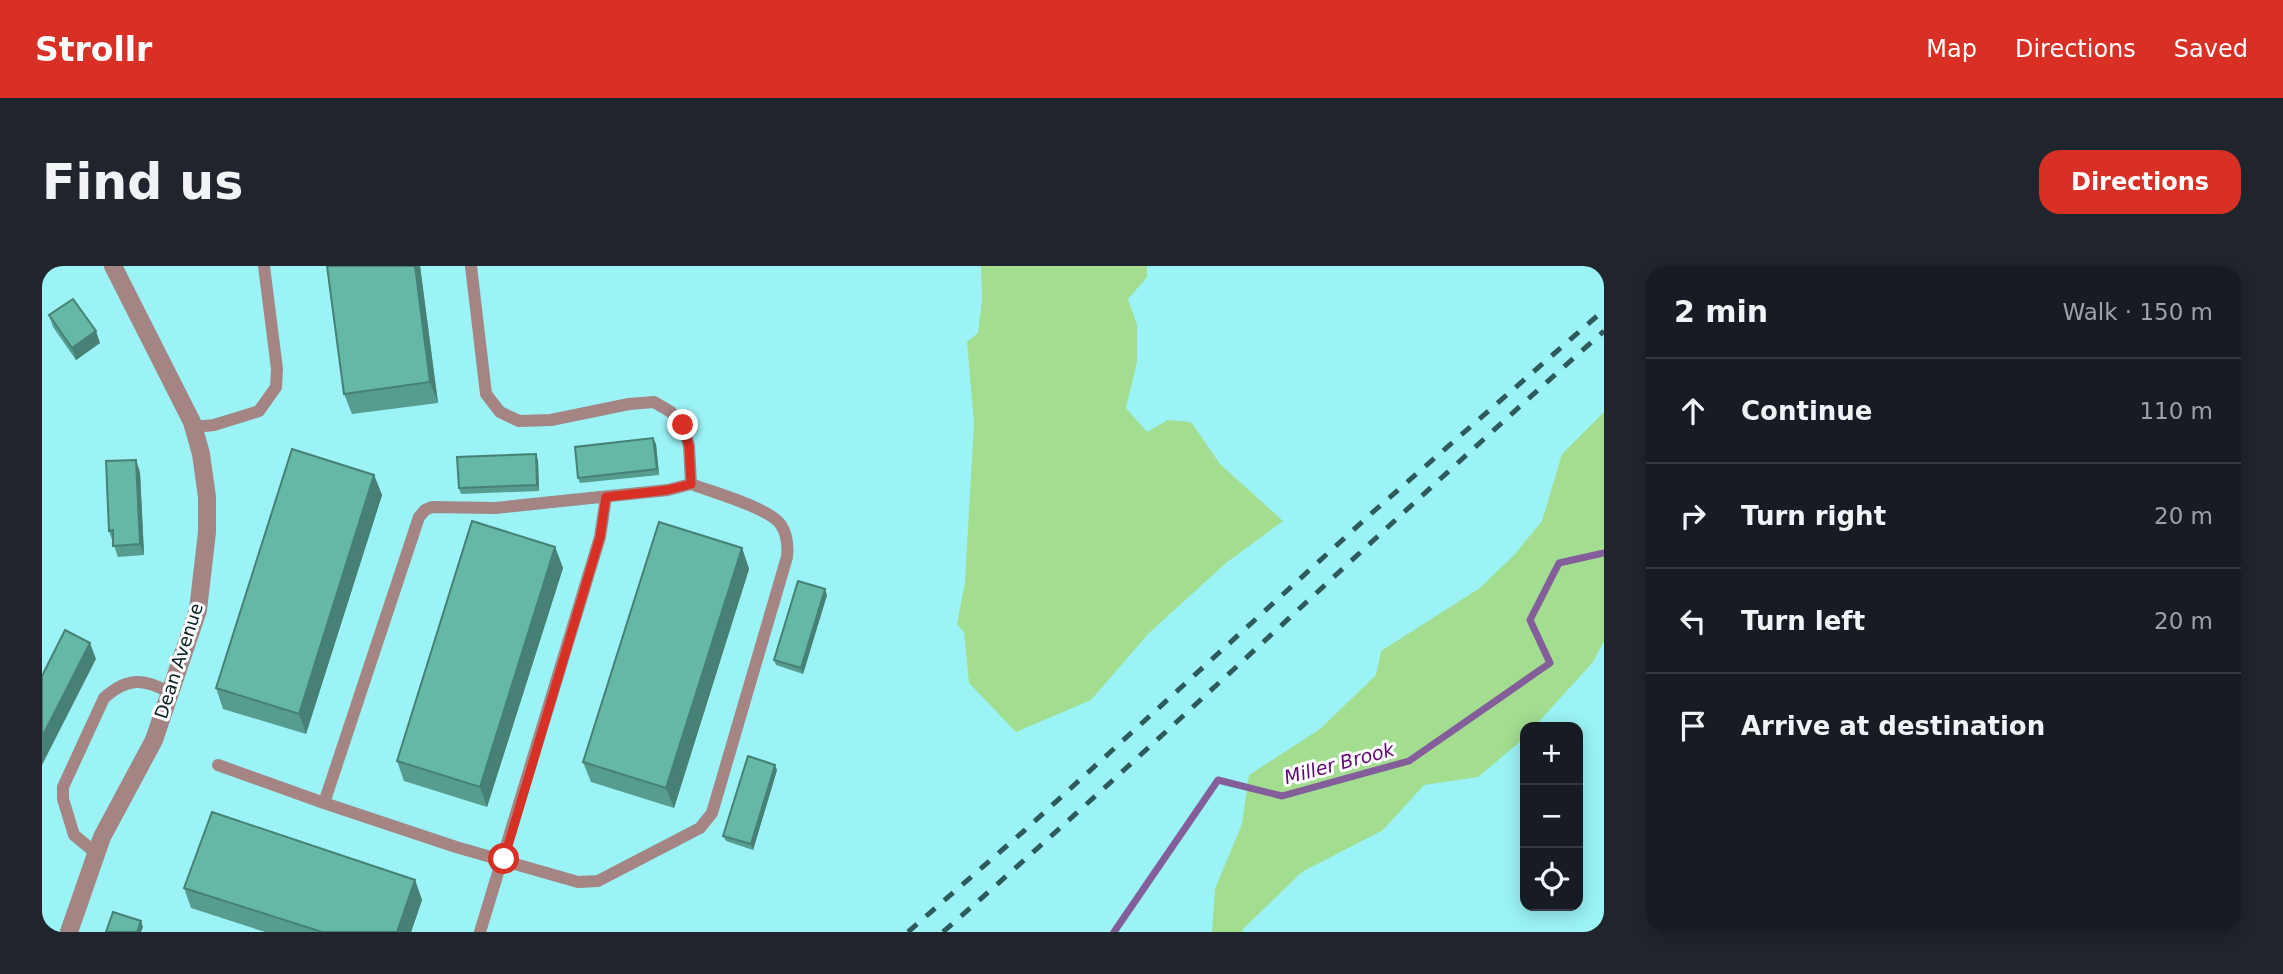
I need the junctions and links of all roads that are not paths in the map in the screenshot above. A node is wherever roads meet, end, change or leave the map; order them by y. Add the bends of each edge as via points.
1 (113, 266) edge
2 (264, 266) edge
3 (471, 266) edge
4 (194, 427) junction
5 (691, 484) junction
6 (606, 497) junction
7 (170, 692) junction
8 (218, 765) dead end
9 (324, 803) junction
10 (96, 853) junction
11 (504, 859) junction
12 (69, 932) edge
13 (480, 932) edge

1 - 4 street, Dean Avenue
2 - 4 lane via 276,387 258,411
3 - 5 lane via 486,394 500,412 519,421 551,420 653,402 683,425
4 - 7 street, Dean Avenue via 207,497 205,566 198,610
5 - 6 lane
5 - 11 lane via 770,515 781,525 788,545 712,813 701,828 597,881 578,883
6 - 9 lane via 425,510
6 - 11 lane via 600,537
7 - 10 street, Dean Avenue via 154,740
7 - 10 lane via 135,681 115,687 104,698 63,786 74,835
8 - 9 lane
9 - 11 lane
10 - 12 street, Dean Avenue
11 - 13 lane

